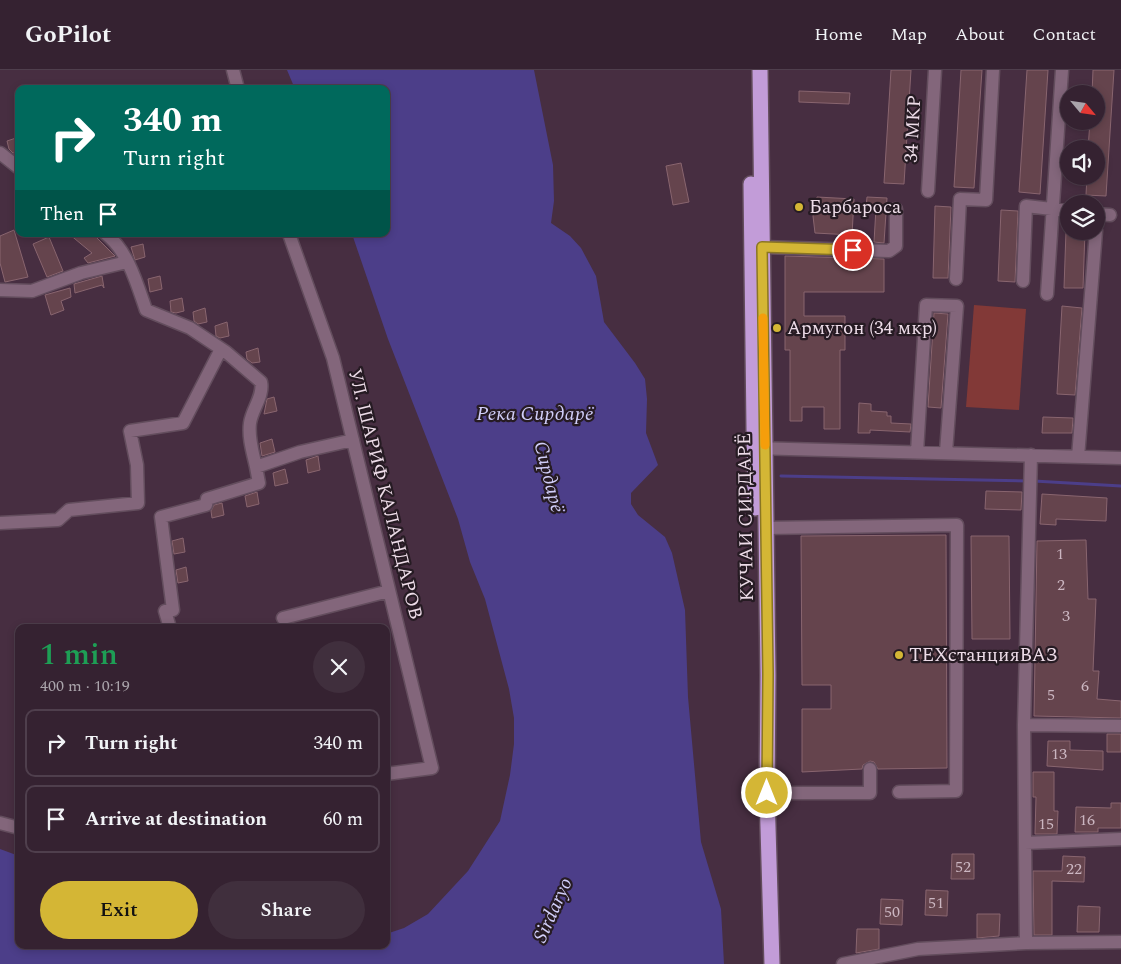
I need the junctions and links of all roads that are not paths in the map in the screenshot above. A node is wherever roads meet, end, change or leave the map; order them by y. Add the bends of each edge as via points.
1 (233, 70) edge
2 (750, 70) edge
3 (760, 70) edge
4 (935, 70) edge
5 (993, 70) edge
6 (1062, 70) edge
7 (237, 85) edge
8 (0, 153) edge
9 (15, 165) edge
10 (928, 191) dead end
11 (896, 209) dead end
12 (1054, 209) junction
13 (1060, 209) edge
14 (1105, 215) edge
15 (1110, 215) dead end
16 (110, 237) edge
17 (290, 237) edge
18 (1095, 240) edge
19 (762, 247) junction
20 (127, 262) junction
21 (956, 279) dead end
22 (1023, 281) dead end
23 (0, 290) edge
24 (1047, 294) dead end
25 (221, 349) junction
26 (353, 440) junction
27 (759, 448) junction
28 (917, 452) junction
29 (946, 452) junction
30 (1031, 455) junction
31 (1078, 457) junction
32 (1121, 458) edge
33 (256, 466) junction
34 (0, 523) edge
35 (765, 528) junction
36 (389, 590) junction
37 (283, 618) dead end
38 (169, 624) edge
39 (1024, 725) junction
40 (1121, 726) edge
41 (870, 769) dead end
42 (390, 773) edge
43 (899, 792) dead end
44 (763, 793) junction
45 (0, 822) edge
46 (15, 827) edge
47 (1121, 839) edge
48 (1025, 843) junction
49 (1121, 942) edge
50 (1026, 943) junction
51 (862, 963) edge
52 (762, 964) edge
53 (772, 964) edge
54 (843, 964) edge

1 - 7 street
2 - 27 highway
3 - 19 highway, КУЧАИ СИРДАРЁ
4 - 10 street, 34 МКР
5 - 21 street via 986,200 960,199
6 - 12 street
8 - 9 street
11 - 19 street via 896,246 889,251
12 - 13 street
12 - 22 street via 1026,206
12 - 24 street
14 - 15 street
16 - 20 street
17 - 26 street, УЛ. ШАРИФ КАЛАНДАРОВ via 333,358
18 - 31 street
19 - 27 highway, КУЧАИ СИРДАРЁ
20 - 23 street via 81,273 32,291
20 - 25 street via 146,310 190,328
25 - 33 street via 261,382 263,388 249,432
25 - 34 street via 183,423 130,431 137,465 138,503 70,510 58,520
26 - 33 street
26 - 36 street, УЛ. ШАРИФ КАЛАНДАРОВ
27 - 28 street
27 - 35 highway, КУЧАИ СИРДАРЁ
27 - 44 highway via 758,657
28 - 29 street
28 - 29 street via 926,305 957,306
29 - 30 street
30 - 31 street
30 - 39 street
31 - 32 street
33 - 38 street via 259,483 207,499 206,505 162,517 173,610 165,611
35 - 43 street via 957,525 956,791
35 - 44 highway, КУЧАИ СИРДАРЁ via 768,674
36 - 37 street
36 - 42 street, УЛ. ШАРИФ КАЛАНДАРОВ via 432,768
39 - 40 street
39 - 48 street
41 - 44 street via 870,793
44 - 52 highway
44 - 53 highway, КУЧАИ СИРДАРЁ
45 - 46 street
47 - 48 street
48 - 50 street
49 - 50 street
50 - 51 street via 918,949
51 - 54 street

